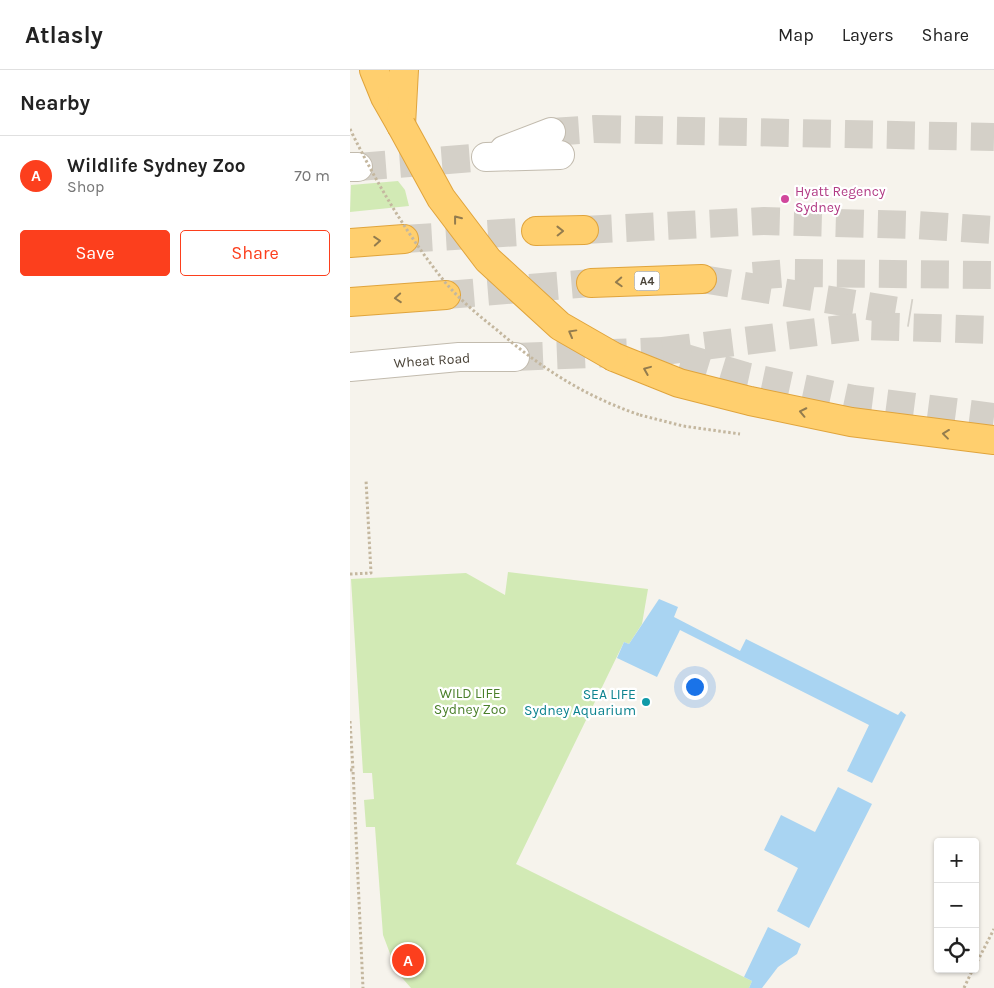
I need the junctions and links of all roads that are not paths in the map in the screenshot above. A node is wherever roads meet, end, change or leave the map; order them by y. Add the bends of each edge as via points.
1 (374, 70) edge
2 (404, 70) edge
3 (401, 125) junction
4 (555, 143) tunnel mouth
5 (486, 157) tunnel mouth
6 (584, 230) tunnel mouth
7 (536, 231) tunnel mouth
8 (404, 239) tunnel mouth
9 (350, 242) edge
10 (702, 279) tunnel mouth
11 (591, 284) tunnel mouth
12 (446, 295) tunnel mouth
13 (350, 302) edge
14 (515, 357) tunnel mouth
15 (350, 366) edge
16 (994, 440) edge

1 - 3 highway
2 - 3 highway
16 -> 3 highway, bridge via 851,422 750,400 679,383 614,357 560,326 488,260 441,198
4 - 5 street
7 -> 6 highway
9 -> 8 highway
10 -> 11 highway, A4
12 -> 13 highway
14 - 15 street, Wheat Road via 459,357

